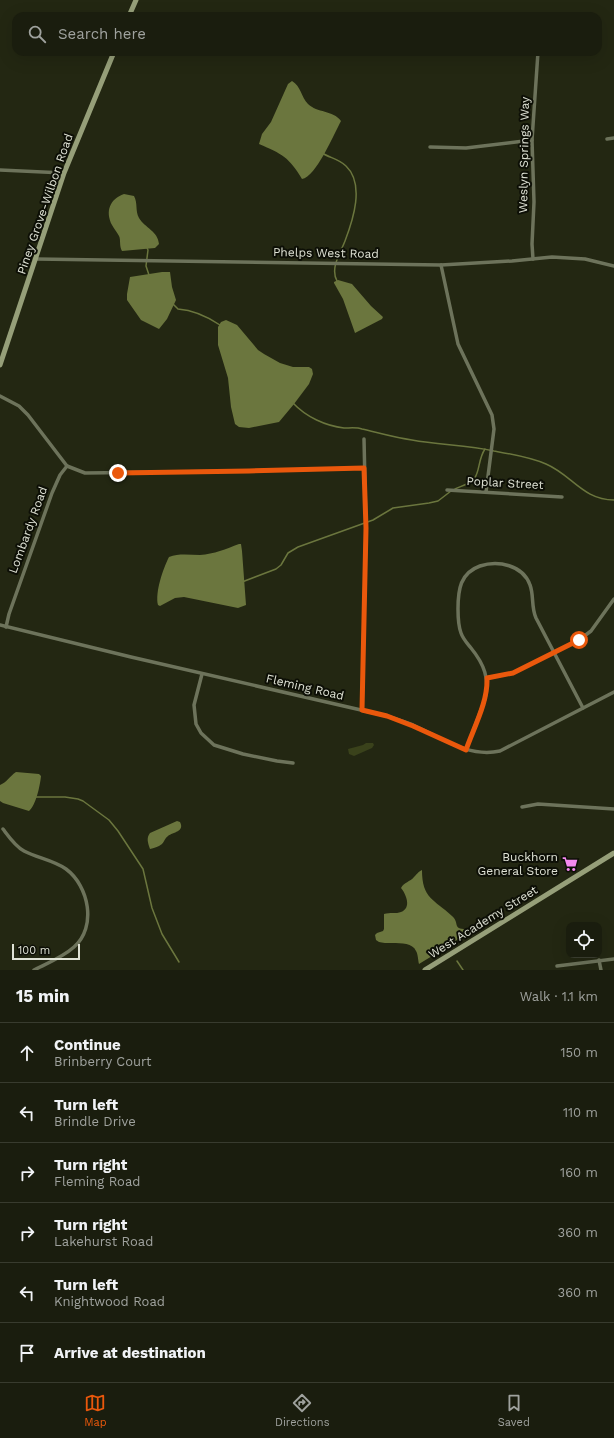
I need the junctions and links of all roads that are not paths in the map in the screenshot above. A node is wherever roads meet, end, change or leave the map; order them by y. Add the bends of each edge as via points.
1 (136, 0) edge
2 (131, 12) edge
3 (112, 56) edge
4 (538, 56) edge
5 (614, 138) edge
6 (607, 139) dead end
7 (532, 140) junction
8 (430, 147) dead end
9 (0, 170) edge
10 (64, 173) junction
11 (36, 259) junction
12 (533, 259) junction
13 (441, 265) junction
14 (614, 266) edge
15 (0, 365) edge
16 (0, 396) edge
17 (364, 439) dead end
18 (67, 466) junction
19 (364, 468) junction
20 (448, 490) dead end
21 (486, 492) junction
22 (562, 497) dead end
23 (614, 599) edge
24 (0, 625) edge
25 (6, 627) junction
26 (554, 653) junction
27 (202, 674) junction
28 (487, 678) junction
29 (614, 692) edge
30 (583, 708) junction
31 (362, 710) junction
32 (466, 750) junction
33 (293, 763) dead end
34 (522, 807) dead end
35 (614, 809) edge
36 (3, 829) dead end
37 (614, 853) edge
38 (614, 959) edge
39 (600, 960) junction
40 (557, 966) dead end
41 (34, 970) edge
42 (425, 970) edge
43 (600, 970) edge

1 - 2 street
3 - 10 street, Piney Grove-Wilbon Road
4 - 7 street, Weslyn Springs Way
5 - 6 street
7 - 8 street via 466,148
7 - 12 street, Weslyn Springs Way
9 - 10 street
10 - 11 street, Piney Grove-Wilbon Road
11 - 13 street, Phelps West Road
11 - 15 street, Piney Grove-Wilbon Road
12 - 13 street, Phelps West Road
12 - 14 street, Phelps West Road via 570,257
13 - 21 street via 458,344 492,415 494,429
16 - 18 street via 19,406 28,415
17 - 19 street
18 - 19 street via 85,473 99,474
18 - 25 street, Lombardy Road via 60,474 52,493
19 - 31 street via 366,528
20 - 21 street, Poplar Street
21 - 22 street, Poplar Street
23 - 26 street via 591,631
24 - 25 street, Fleming Road
25 - 27 street, Fleming Road
26 - 28 street via 513,673
26 - 28 street via 533,612 531,589 526,577 516,568 506,565 479,566 462,581 458,592 458,619 461,633 482,663
26 - 30 street
27 - 31 street, Fleming Road
27 - 33 street via 194,705 196,724 201,733 214,745 277,762
28 - 32 street via 485,699
29 - 30 street, Fleming Road
30 - 32 street, Fleming Road via 500,751 486,753
31 - 32 street, Fleming Road via 413,726
34 - 35 street via 538,804
36 - 41 street via 13,843 23,851 66,870 80,886 86,901 86,928 75,946 66,954
37 - 42 street, West Academy Street
38 - 39 street
39 - 40 street
39 - 43 street

